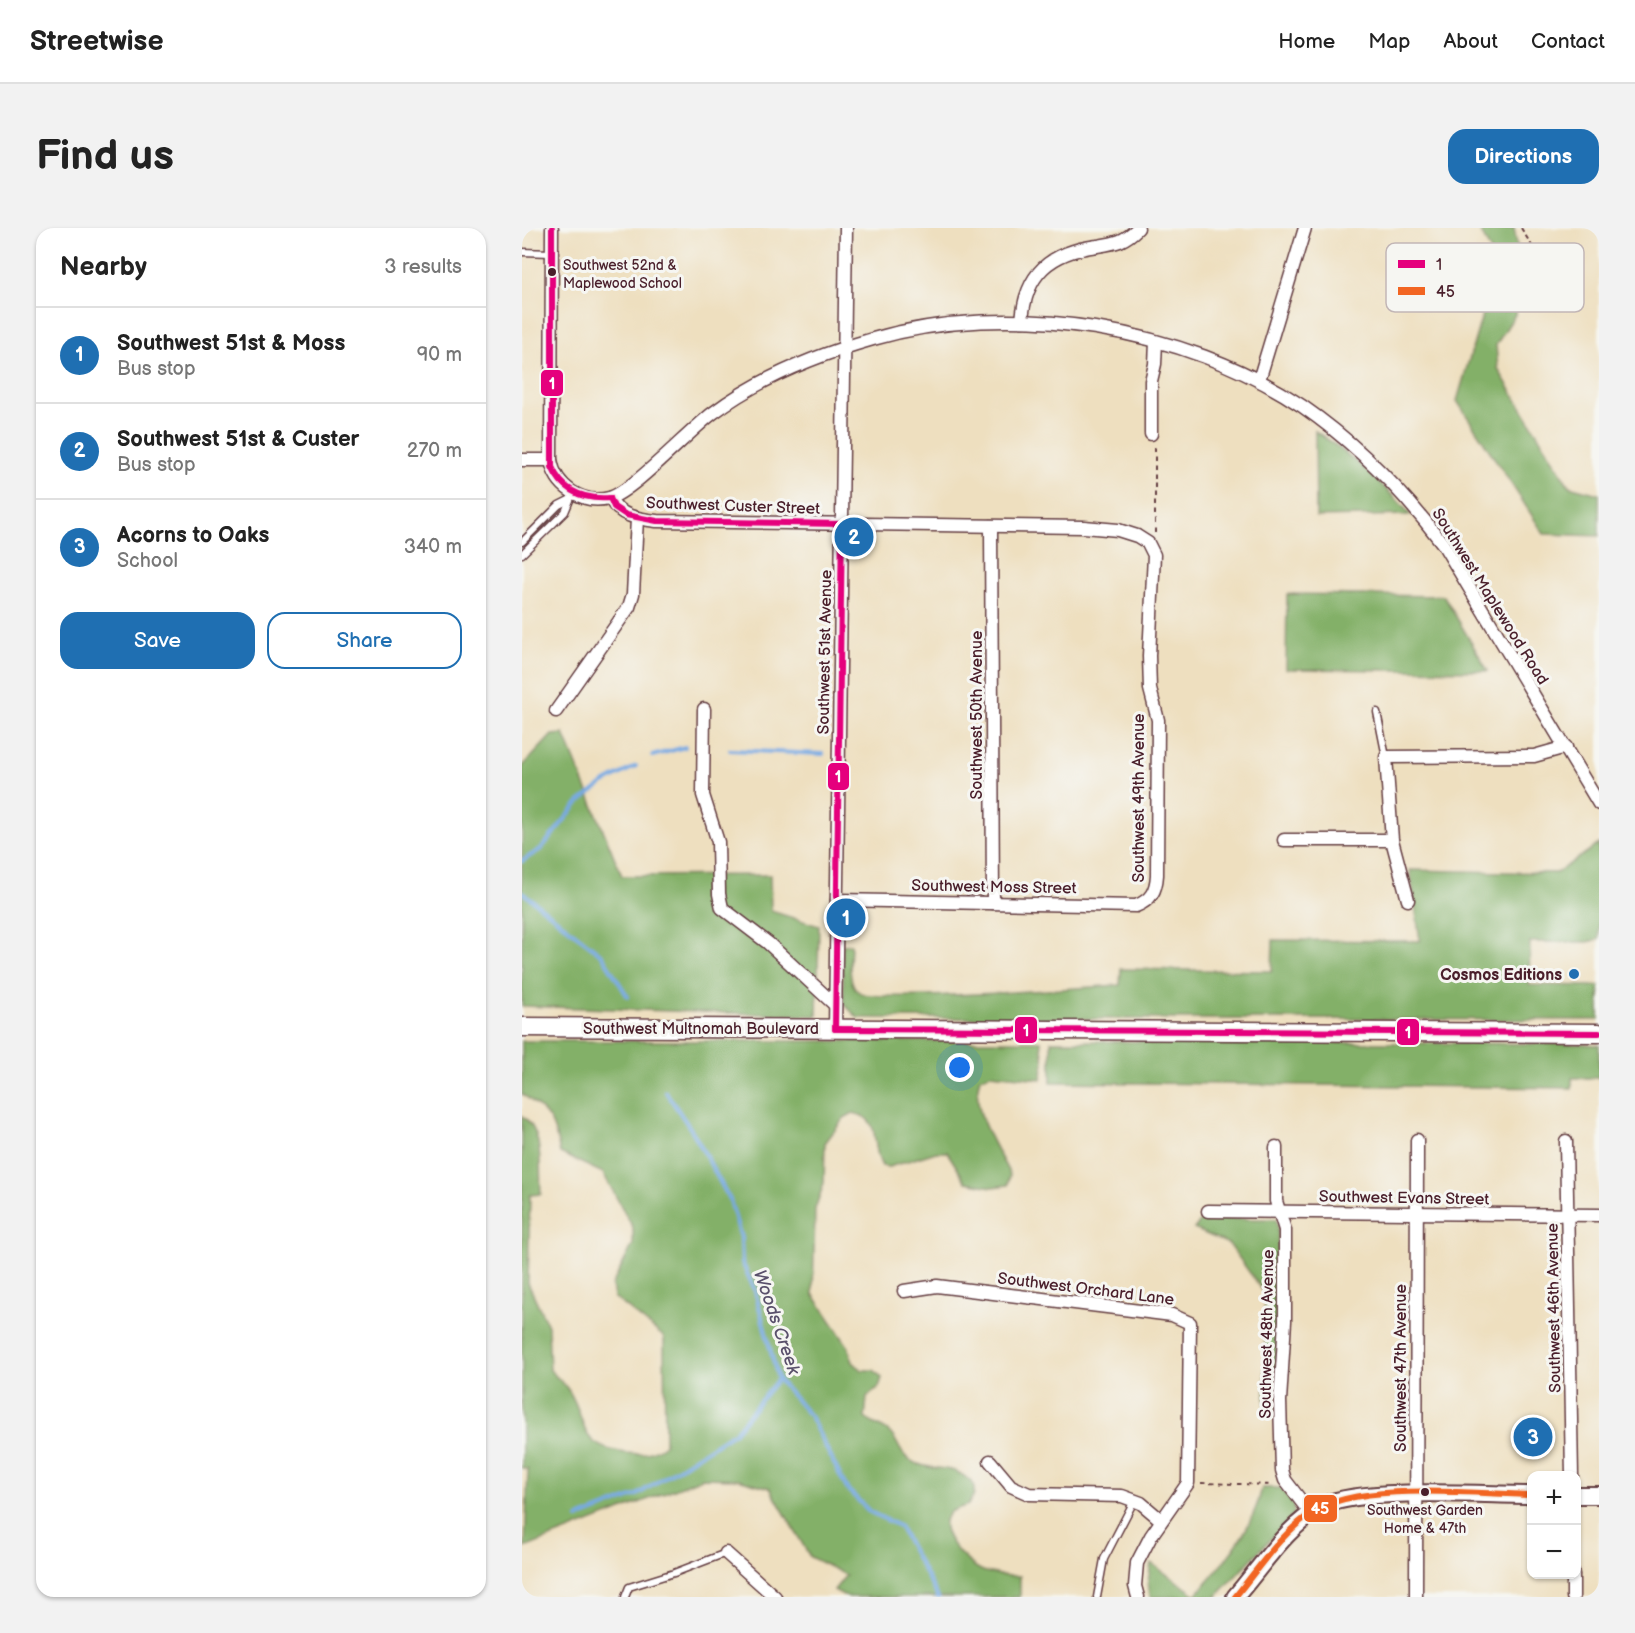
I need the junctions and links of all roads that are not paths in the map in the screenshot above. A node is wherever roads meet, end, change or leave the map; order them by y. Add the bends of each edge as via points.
1 (552, 228) edge
2 (846, 228) edge
3 (1138, 228) edge
4 (1305, 228) edge
5 (522, 252) edge
6 (552, 253) junction
7 (1022, 321) junction
8 (1156, 342) junction
9 (845, 348) junction
10 (1259, 381) junction
11 (1151, 434) road end
12 (522, 460) edge
13 (551, 460) junction
14 (571, 496) junction
15 (610, 498) junction
16 (637, 519) junction
17 (842, 524) junction
18 (991, 526) junction
19 (522, 542) edge
20 (1148, 543) joint
21 (522, 554) edge
22 (704, 709) dead end
23 (556, 711) dead end
24 (1377, 712) dead end
25 (1566, 747) junction
26 (1386, 757) junction
27 (1599, 804) edge
28 (1284, 840) dead end
29 (1392, 840) junction
30 (837, 900) junction
31 (1149, 900) joint
32 (1408, 900) dead end
33 (993, 903) junction
34 (834, 1004) junction
35 (522, 1027) edge
36 (835, 1029) junction
37 (1599, 1033) edge
38 (1417, 1140) dead end
39 (1566, 1141) dead end
40 (1276, 1147) dead end
41 (1208, 1211) dead end
42 (1280, 1212) junction
43 (1417, 1213) junction
44 (1599, 1215) edge
45 (1569, 1216) junction
46 (903, 1291) dead end
47 (990, 1461) dead end
48 (1572, 1471) edge
49 (1415, 1495) junction
50 (1527, 1495) edge
51 (1581, 1495) edge
52 (1599, 1495) edge
53 (1134, 1500) junction
54 (1311, 1514) junction
55 (1161, 1520) junction
56 (726, 1553) joint
57 (1573, 1579) edge
58 (625, 1597) edge
59 (775, 1597) edge
60 (1097, 1597) edge
61 (1138, 1597) edge
62 (1235, 1597) edge
63 (1416, 1597) edge
64 (1573, 1597) edge

1 - 6 street
2 - 9 street, Southwest 51st Avenue
3 - 7 street via 1121,243 1078,250 1049,262 1033,278
4 - 10 street
5 - 6 lane
6 - 13 street
7 - 8 street, Southwest Maplewood Road via 1088,327
7 - 9 street, Southwest Maplewood Road via 918,328
8 - 10 street, Southwest Maplewood Road
8 - 11 street
9 - 15 street, Southwest Maplewood Road via 786,372 728,403
9 - 17 street, Southwest 51st Avenue
10 - 25 street, Southwest Maplewood Road via 1303,407 1354,446 1421,515
12 - 13 street
13 - 14 street via 555,476
14 - 15 street
14 - 19 lane
14 - 21 lane via 565,512
15 - 16 street, Southwest Custer Street via 620,512
16 - 17 street, Southwest Custer Street
16 - 23 street via 629,607
17 - 18 street, Southwest Custer Street
17 - 30 street, Southwest 51st Avenue
18 - 20 street, Southwest Custer Street via 1118,530
18 - 33 street, Southwest 50th Avenue
20 - 31 street, Southwest 49th Avenue via 1155,564 1150,689 1158,720 1157,875
22 - 34 street via 703,795 718,842 722,908 768,943
24 - 26 lane
25 - 26 street via 1526,756
25 - 27 street, Southwest Maplewood Road
26 - 29 street
28 - 29 street
29 - 32 street
30 - 33 street, Southwest Moss Street
30 - 34 street, Southwest 51st Avenue
31 - 33 street, Southwest Moss Street via 1136,906
34 - 36 street, Southwest 51st Avenue
35 - 36 main road, Southwest Multnomah Boulevard
36 - 37 main road, Southwest Multnomah Boulevard
38 - 43 street, Southwest 47th Avenue
39 - 45 street, Southwest 46th Avenue
40 - 42 street, Southwest 48th Avenue via 1276,1201
41 - 42 street, Southwest Evans Street
42 - 43 street, Southwest Evans Street
42 - 54 street, Southwest 48th Avenue via 1285,1230 1280,1430 1283,1474
43 - 45 street, Southwest Evans Street
43 - 49 street, Southwest 47th Avenue
44 - 45 street, Southwest Evans Street
45 - 48 street, Southwest 46th Avenue
46 - 55 street, Southwest Orchard Lane via 938,1286 1185,1319 1191,1328 1188,1483
47 - 53 street via 1011,1486 1029,1494 1122,1496
49 - 50 street
49 - 54 street via 1342,1499
49 - 63 street, Southwest 47th Avenue
51 - 52 street
53 - 55 street
53 - 60 lane via 1104,1559
54 - 62 street via 1284,1539
55 - 61 street via 1137,1563
56 - 58 lane via 628,1587
56 - 59 street
57 - 64 street

